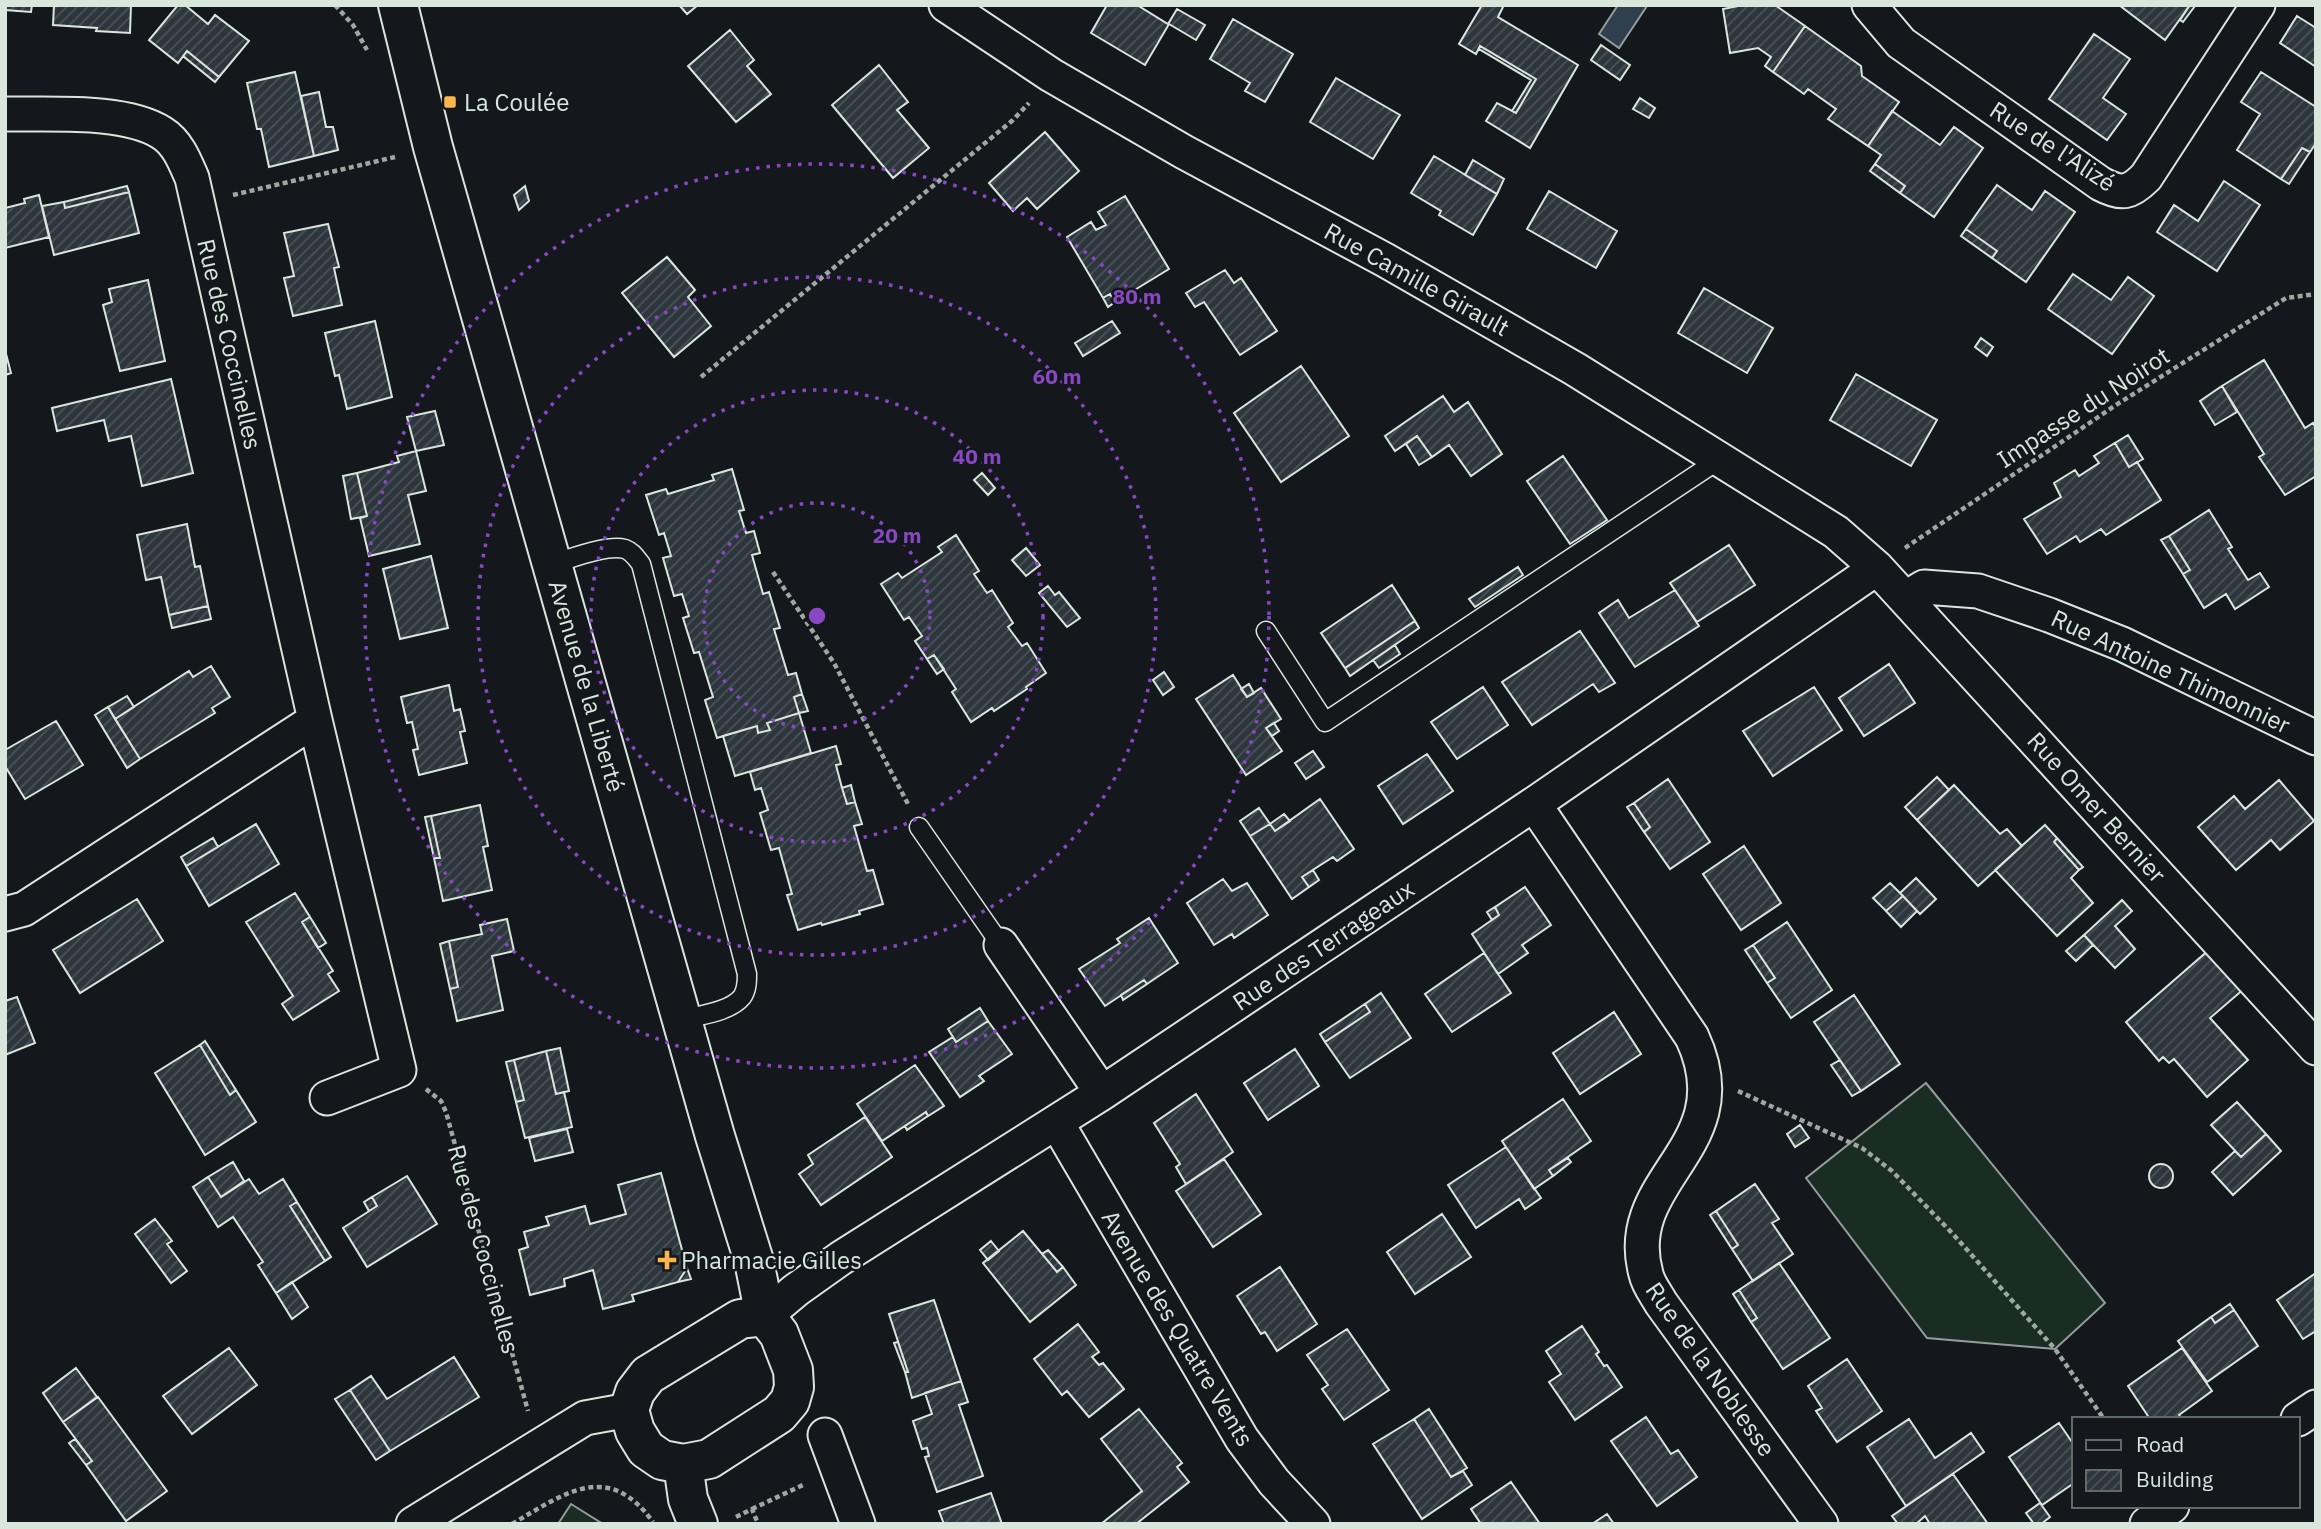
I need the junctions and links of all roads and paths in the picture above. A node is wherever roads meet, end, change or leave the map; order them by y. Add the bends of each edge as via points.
1 (377, 5) edge
2 (397, 5) edge
3 (946, 5) edge
4 (1869, 5) edge
5 (2258, 5) edge
6 (409, 55) junction
7 (1051, 75) junction
8 (5, 114) edge
9 (433, 147) junction
10 (198, 204) junction
11 (2316, 294) edge
12 (701, 377) dead end
13 (1720, 459) junction
14 (552, 565) junction
15 (1877, 568) junction
16 (773, 572) dead end
17 (1906, 598) junction
18 (1266, 631) dead end
19 (315, 720) junction
20 (2316, 738) edge
21 (1534, 804) junction
22 (919, 827) joint
23 (5, 914) edge
24 (1001, 945) joint
25 (682, 1020) junction
26 (2316, 1048) edge
27 (399, 1070) junction
28 (1706, 1077) junction
29 (1102, 1093) junction
30 (327, 1098) dead end
31 (1057, 1123) junction
32 (765, 1316) junction
33 (2316, 1407) edge
34 (629, 1410) junction
35 (2103, 1417) edge
36 (2300, 1418) edge
37 (825, 1435) dead end
38 (538, 1447) junction
39 (683, 1464) junction
40 (837, 1469) junction
41 (2169, 1508) edge
42 (752, 1509) junction
43 (715, 1521) edge
44 (413, 1524) edge
45 (512, 1524) edge
46 (655, 1524) edge
47 (758, 1524) edge
48 (858, 1524) edge
49 (1313, 1524) edge
50 (1821, 1524) edge
51 (2147, 1524) edge

1 - 6 street, Avenue de la Liberté
2 - 6 street, Avenue de la Liberté
3 - 7 street, Rue Camille Girault
4 - 5 street, Rue de l'Alizé via 1900,43 2101,184 2125,192 2147,177
6 - 9 street, Avenue de la Liberté
7 - 12 path via 1013,120
7 - 13 street, Rue Camille Girault via 1468,307
8 - 10 street, Rue des Coccinelles via 97,115 129,120 162,133 180,150
9 - 10 path
9 - 14 street, Avenue de la Liberté
10 - 19 street, Rue des Coccinelles
11 - 15 path, Impasse du Noirot via 2286,298 2127,397
13 - 15 street, Rue Camille Girault via 1836,532
13 - 18 lane via 1325,722
14 - 25 street, Avenue de la Liberté
14 - 25 lane via 623,548 641,564 747,974 741,998 730,1006
15 - 17 street, Rue Omer Bernier
15 - 21 street, Rue des Terrageaux
16 - 22 path via 834,663
17 - 20 street, Rue Antoine Thimonnier via 1924,587 1978,591 2049,615 2122,644
17 - 26 street, Rue Omer Bernier
19 - 23 street via 24,909
19 - 27 street, Rue des Coccinelles
21 - 28 street, Rue de la Noblesse via 1692,1037
21 - 29 street, Rue des Terrageaux
22 - 24 lane
24 - 29 street
25 - 32 street, Avenue de la Liberté via 754,1261
27 - 30 street
27 - 38 path, Rue des Coccinelles via 441,1101 446,1112
28 - 35 path via 1861,1148 1892,1171 2055,1349
28 - 50 street, Rue de la Noblesse via 1700,1122 1647,1216 1642,1244 1646,1276
29 - 31 street, Rue des Terrageaux
31 - 32 street, Rue des Terrageaux via 841,1258
31 - 49 street, Avenue des Quatre Vents via 1242,1439
32 - 34 street via 740,1319 648,1375
32 - 39 street via 779,1334 793,1370 790,1401 779,1414 709,1459
33 - 36 street
34 - 38 street via 585,1418
34 - 39 street via 646,1449 662,1460
37 - 40 street
38 - 44 street
39 - 43 street via 688,1499
40 - 42 path
40 - 48 street
41 - 51 street
42 - 43 path
42 - 47 path
45 - 46 path via 562,1494 588,1487 625,1493

